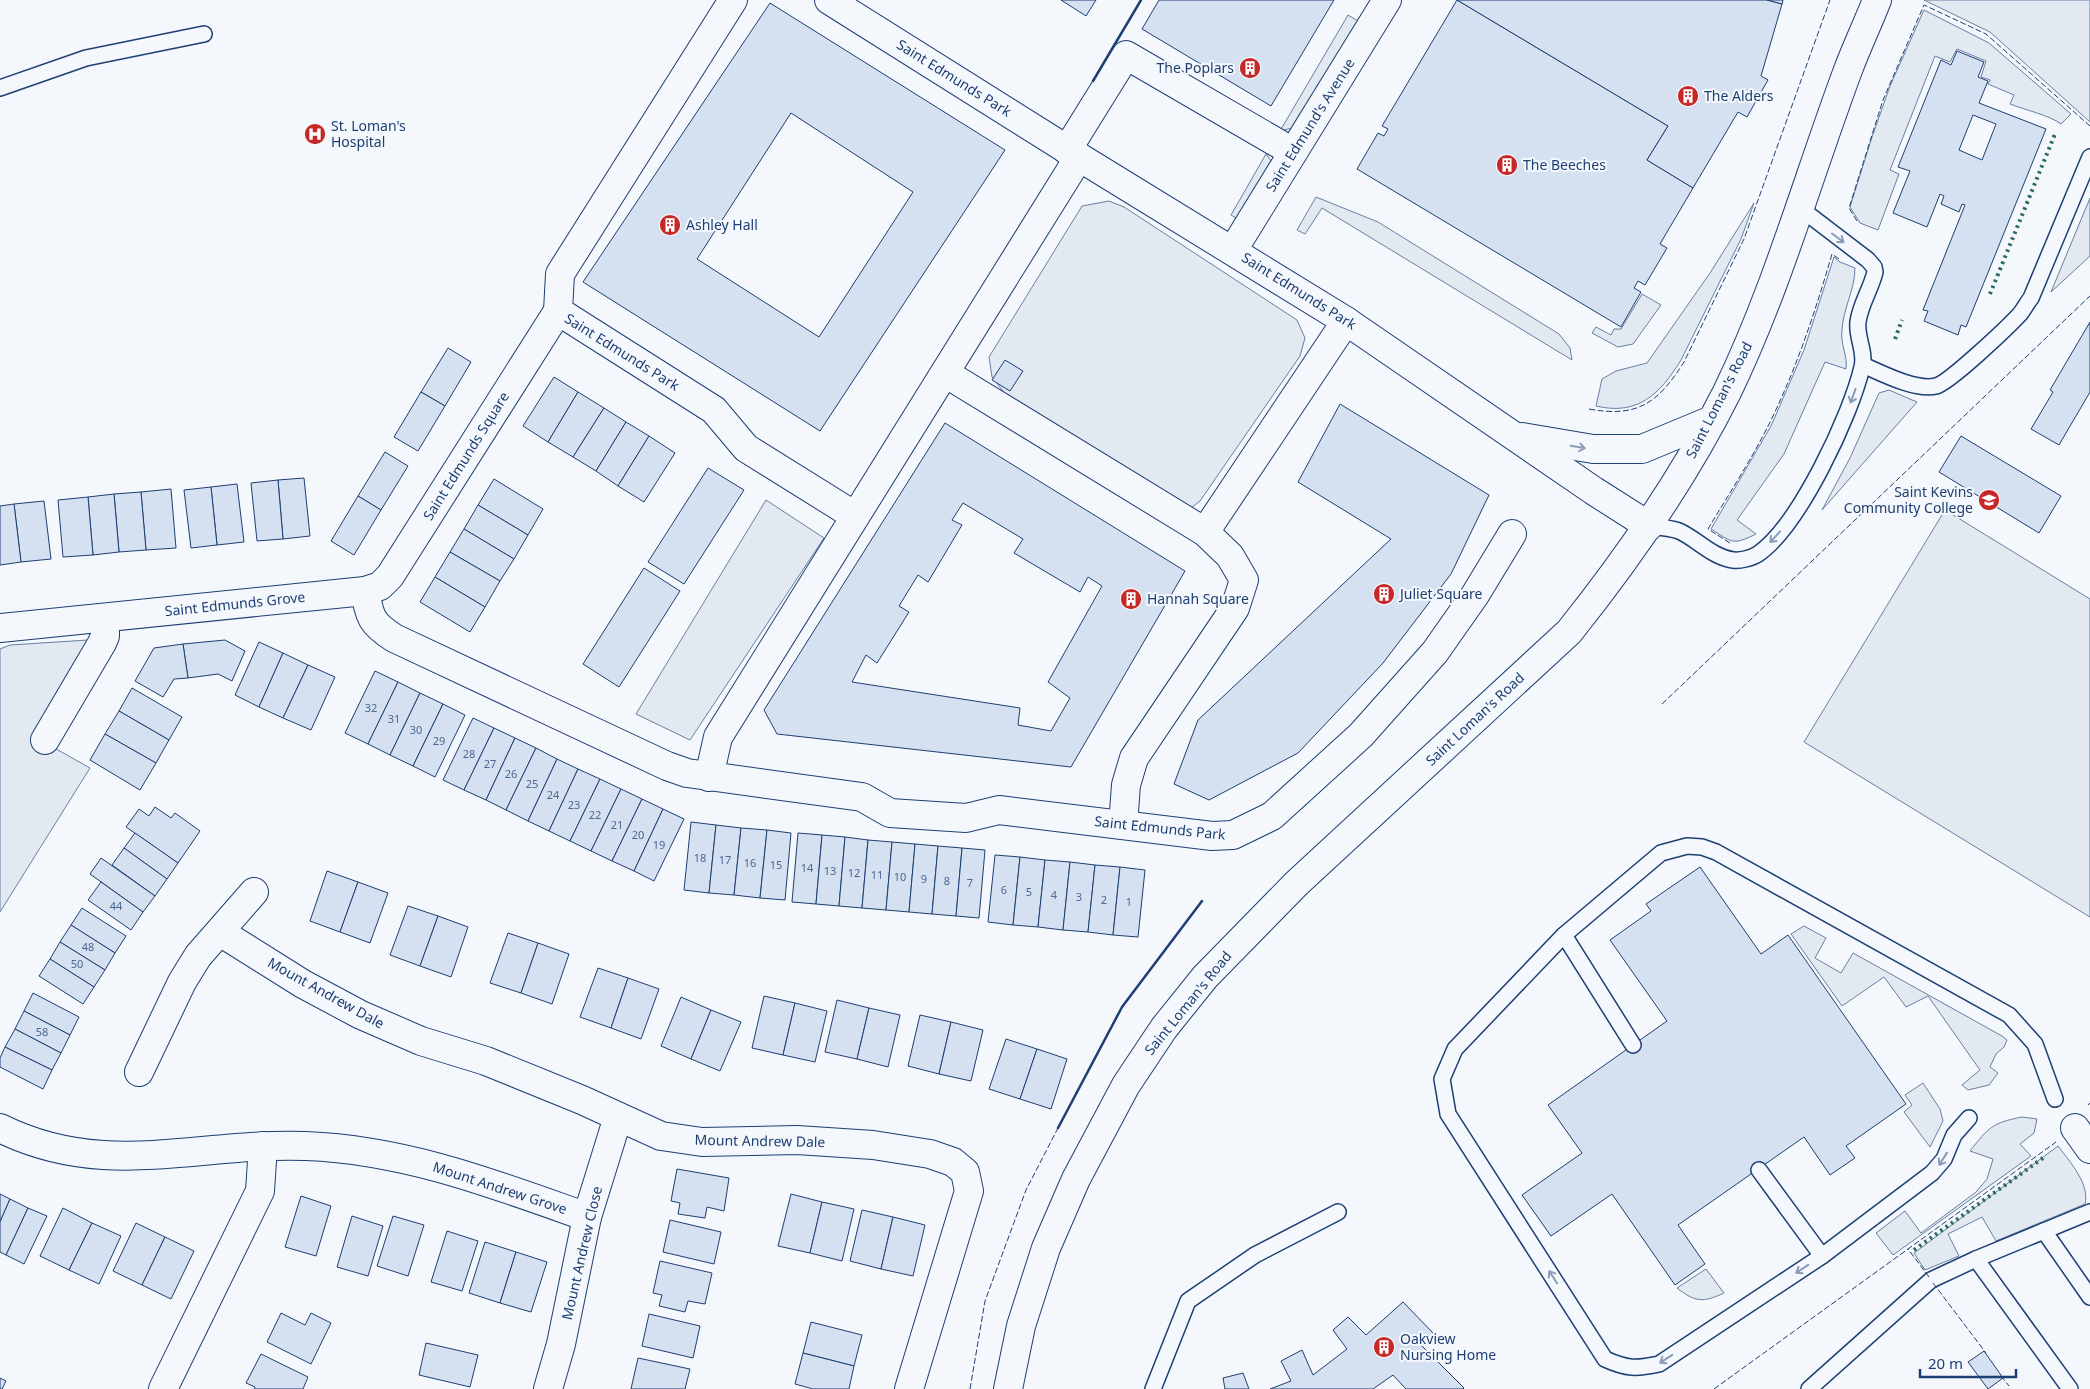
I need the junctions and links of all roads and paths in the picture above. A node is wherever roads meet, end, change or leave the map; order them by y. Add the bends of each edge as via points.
1 (733, 0) edge
2 (829, 0) edge
3 (1388, 0) edge
4 (1877, 0) edge
5 (204, 34) dead end
6 (0, 88) edge
7 (1293, 152) junction
8 (1073, 153) junction
9 (2090, 158) edge
10 (1800, 208) junction
11 (1233, 250) junction
12 (558, 312) junction
13 (1346, 320) junction
14 (1863, 365) junction
15 (945, 373) junction
16 (1712, 420) junction
17 (1513, 435) junction
18 (855, 516) junction
19 (1650, 526) junction
20 (1205, 532) junction
21 (1512, 534) dead end
22 (365, 591) junction
23 (105, 618) junction
24 (0, 628) edge
25 (45, 740) dead end
26 (709, 777) junction
27 (1123, 825) junction
28 (254, 892) dead end
29 (220, 932) junction
30 (1564, 935) junction
31 (1633, 1045) dead end
32 (139, 1072) dead end
33 (2055, 1098) dead end
34 (618, 1118) junction
35 (1969, 1118) dead end
36 (0, 1128) edge
37 (263, 1146) junction
38 (1759, 1170) dead end
39 (1338, 1212) dead end
40 (2090, 1212) edge
41 (588, 1217) junction
42 (2044, 1231) junction
43 (1822, 1256) junction
44 (1976, 1259) junction
45 (2090, 1297) edge
46 (163, 1389) edge
47 (548, 1389) edge
48 (909, 1389) edge
49 (1008, 1389) edge
50 (1153, 1389) edge
51 (1809, 1389) edge
52 (2070, 1389) edge

1 - 12 street, Saint Edmunds Park via 560,274
2 - 8 street, Saint Edmunds Park
3 - 7 street, Saint Edmund's Avenue
4 - 10 street, Saint Loman's Road via 1848,70
5 - 6 lane via 86,58
7 - 8 street via 1126,55
7 - 11 street, Saint Edmund's Avenue
8 - 11 street, Saint Edmunds Park
8 - 15 street
9 - 14 lane via 2031,298 2021,313 1950,379 1935,386 1911,384
10 -> 14 lane via 1874,266 1873,280 1858,323
10 - 16 street, Saint Loman's Road via 1749,343
11 - 13 street, Saint Edmunds Park
12 - 18 street, Saint Edmunds Park via 714,410 746,448
12 - 22 street, Saint Edmunds Square via 390,576 380,586
13 - 17 street, Saint Edmunds Park
13 - 20 street
14 -> 19 lane via 1846,414 1820,469 1784,527 1757,554 1733,560 1678,531
15 - 18 street
15 - 20 street
17 -> 16 street, Saint Edmunds Park via 1593,449 1642,448
16 - 19 street, Saint Loman's Road
17 - 19 street, Saint Edmunds Park
18 - 26 street via 718,737
19 - 49 street, Saint Loman's Road via 1569,632 1297,884 1205,978 1164,1028 1126,1085 1076,1179 1046,1248 1024,1317
20 - 27 street via 1230,556 1244,580 1235,608 1134,758 1126,786
21 - 27 street, Saint Edmunds Park via 1435,652 1361,735 1272,816 1233,835 1212,836
22 - 23 street, Saint Edmunds Grove
22 - 26 street, Saint Edmunds Park via 372,620 394,638 667,766
23 - 24 street, Saint Edmunds Grove
23 - 25 street via 102,643
26 - 27 street, Saint Edmunds Park via 862,797 890,813 966,818 999,810
28 - 29 street
29 - 32 street via 198,956 182,982
29 - 34 street, Mount Andrew Dale via 303,984 361,1015 420,1041 486,1061
30 - 31 lane
30 - 33 lane via 1661,853 1687,846 1702,847 2010,1015 2035,1044
43 -> 30 lane via 1659,1364 1638,1369 1605,1359 1448,1114 1442,1079 1456,1049
34 - 41 street, Mount Andrew Close
34 - 48 street, Mount Andrew Dale via 661,1136 702,1142 797,1140 872,1145 930,1154 954,1162 965,1172 969,1191
35 -> 43 lane via 1954,1135 1944,1160 1932,1173
36 - 37 street, Mount Andrew Grove via 48,1148 97,1156 142,1157
37 - 41 street, Mount Andrew Grove via 306,1146 384,1154 453,1170
37 - 46 street via 260,1190
38 - 43 lane
39 - 50 lane via 1254,1255 1188,1301
40 - 42 lane
41 - 47 street, Mount Andrew Close
42 - 44 lane
42 - 45 lane
44 - 51 lane via 1931,1280
44 - 52 lane

